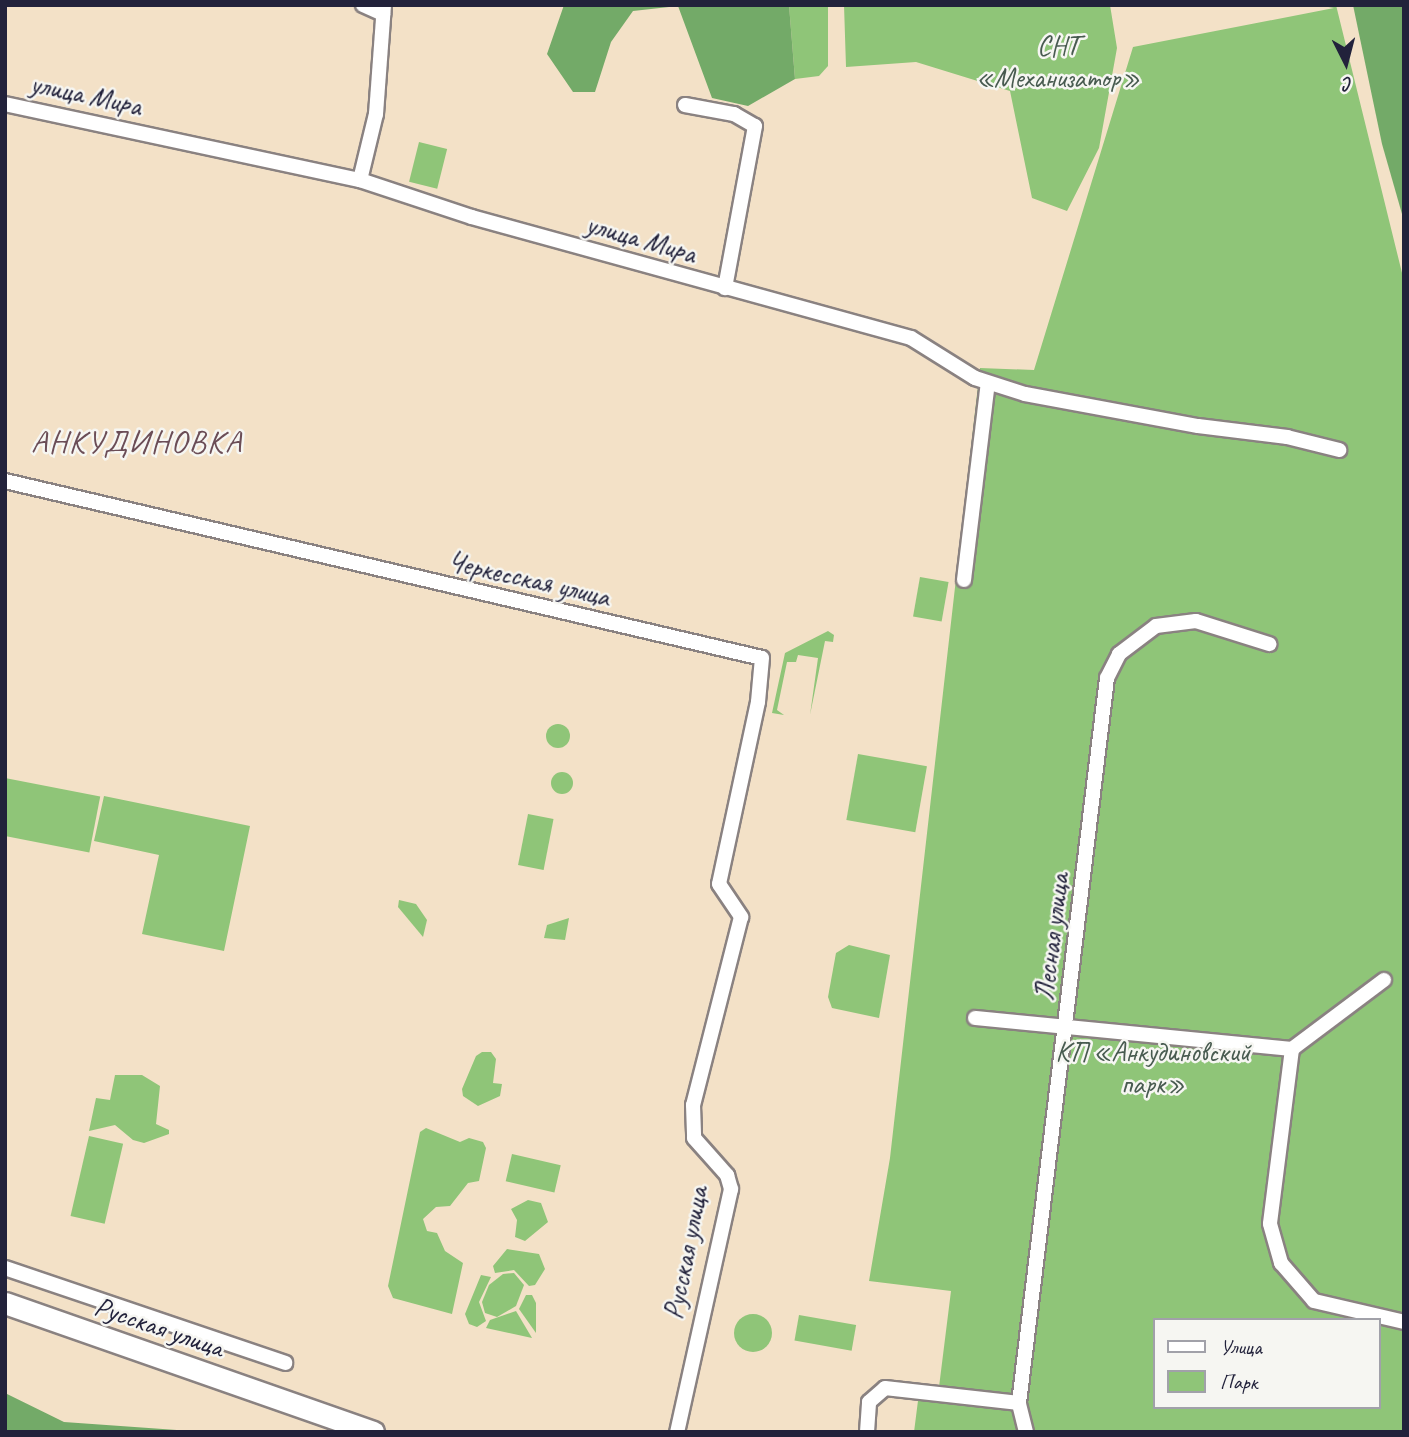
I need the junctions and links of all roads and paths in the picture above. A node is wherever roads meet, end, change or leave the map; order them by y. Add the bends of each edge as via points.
1 (363, 5) edge
2 (384, 10) edge
3 (5, 104) edge
4 (685, 106) dead end
5 (360, 180) junction
6 (726, 288) junction
7 (988, 383) junction
8 (1339, 450) dead end
9 (5, 481) edge
10 (964, 580) dead end
11 (1269, 644) dead end
12 (737, 934) joint
13 (1384, 980) dead end
14 (975, 1018) dead end
15 (1066, 1027) junction
16 (1292, 1049) junction
17 (5, 1268) edge
18 (5, 1303) edge
19 (1404, 1322) edge
20 (285, 1363) dead end
21 (1019, 1403) junction
22 (373, 1432) edge
23 (677, 1432) edge
24 (867, 1432) edge
25 (1026, 1432) edge

1 - 2 street
2 - 5 street via 376,114
3 - 5 street, улица Мира
4 - 6 street via 734,114 755,126
5 - 6 street, улица Мира
6 - 7 street, улица Мира via 911,338
7 - 8 street, улица Мира
7 - 10 street
9 - 12 street, Черкесская улица via 762,659 719,884 741,917
11 - 15 street, Лесная улица via 1196,621 1156,626 1119,654 1107,678
12 - 23 street, Русская улица via 693,1105 694,1138 727,1175 730,1196
13 - 16 street
14 - 15 street
15 - 16 street
15 - 21 street, Лесная улица
16 - 19 street via 1270,1224 1281,1263 1314,1301
17 - 20 street
18 - 22 street, Русская улица
21 - 24 street via 885,1388 869,1402
21 - 25 street, Лесная улица

